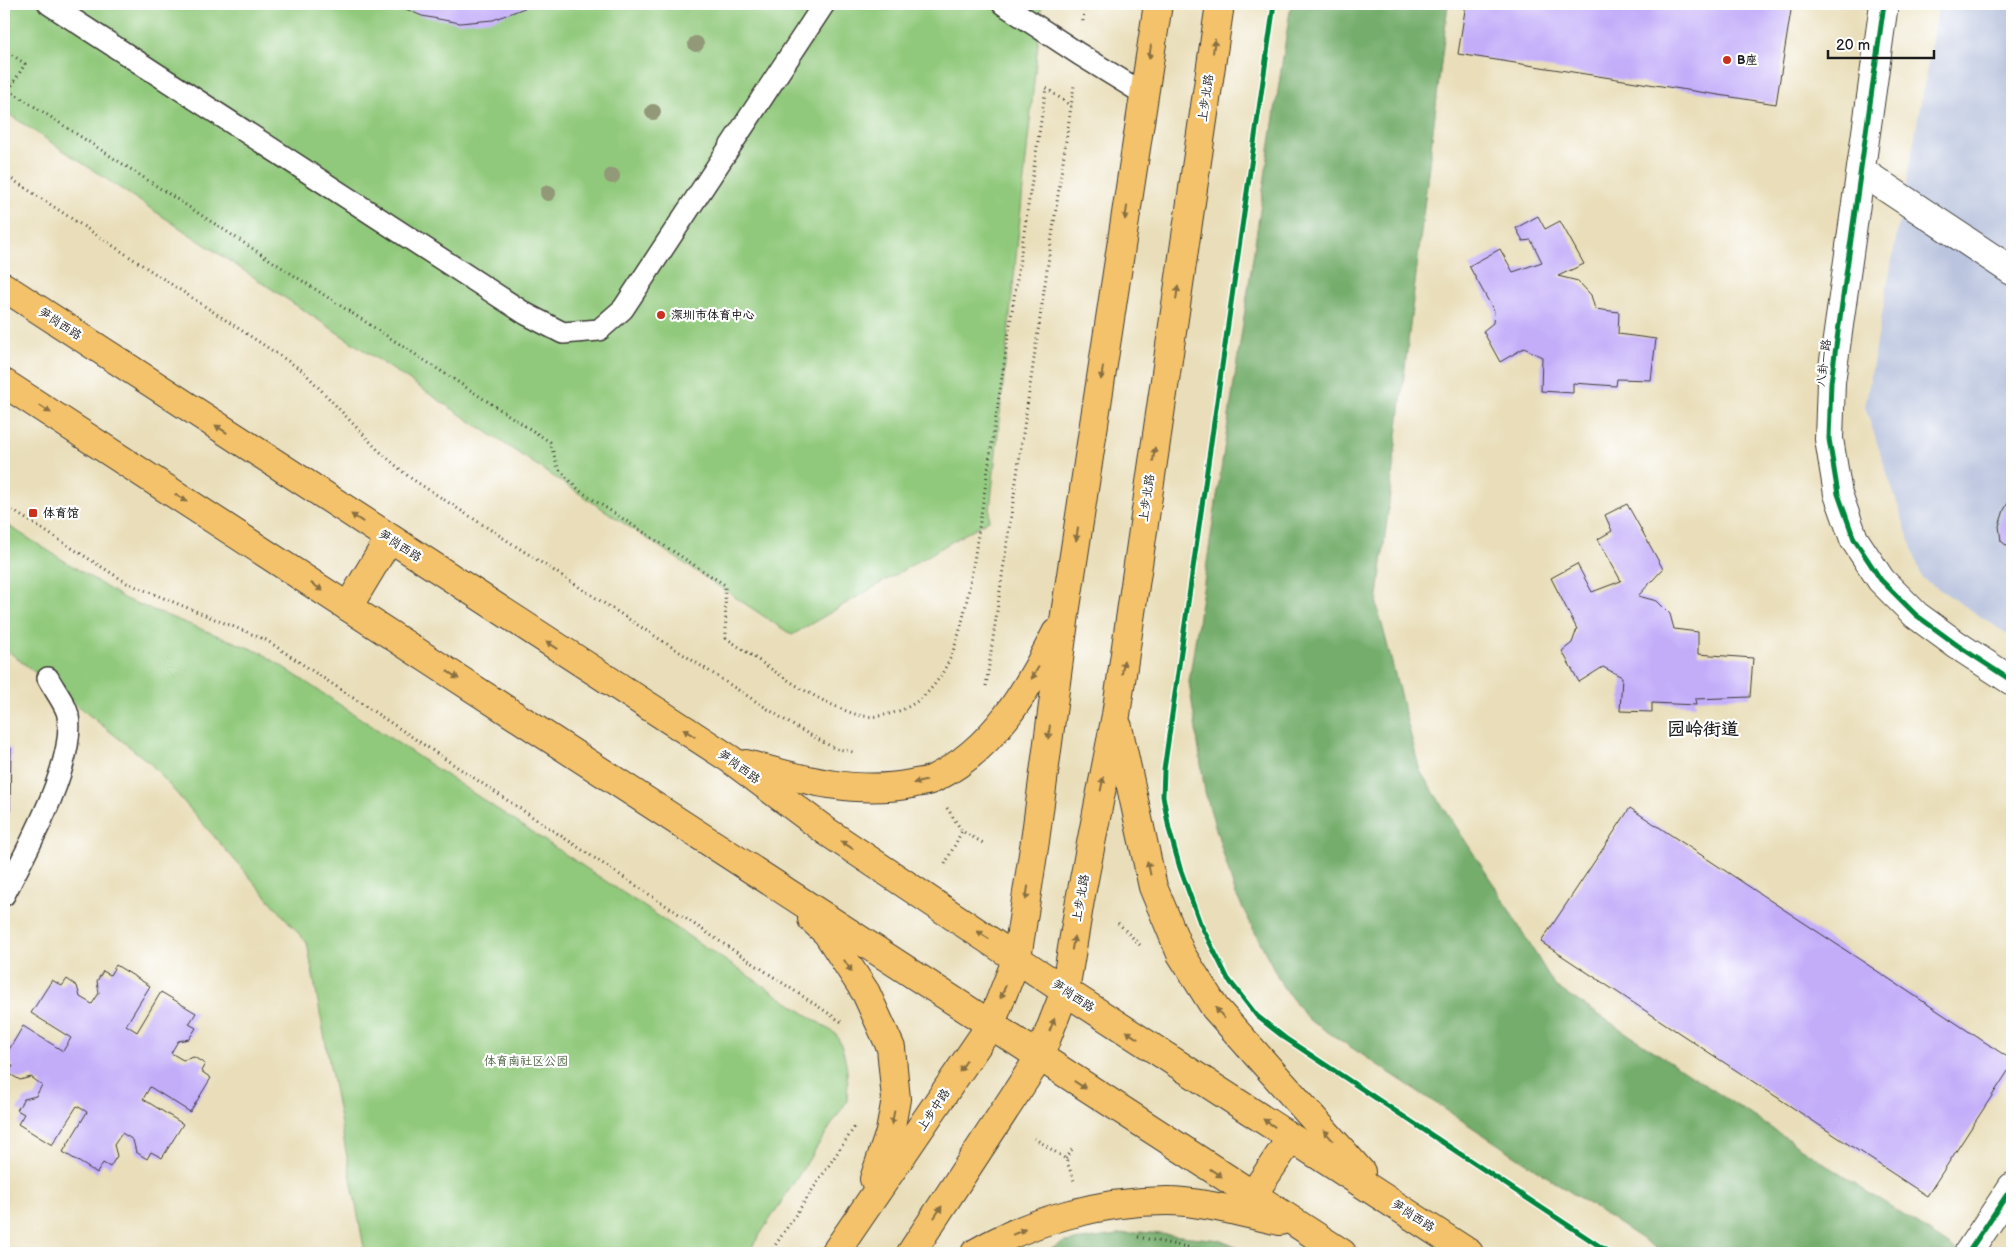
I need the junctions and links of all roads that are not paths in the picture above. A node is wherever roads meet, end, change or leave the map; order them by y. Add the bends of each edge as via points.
1 (49, 4) edge
2 (824, 4) edge
3 (1003, 4) edge
4 (1158, 4) edge
5 (1220, 4) edge
6 (1884, 4) edge
7 (1144, 94) junction
8 (1861, 171) junction
9 (2012, 271) edge
10 (4, 287) edge
11 (4, 383) edge
12 (389, 539) junction
13 (348, 607) junction
14 (1065, 614) junction
15 (48, 678) dead end
16 (2012, 681) edge
17 (1116, 715) junction
18 (730, 759) junction
19 (768, 880) junction
20 (4, 896) edge
21 (1017, 958) junction
22 (1065, 992) junction
23 (990, 1026) junction
24 (1039, 1058) junction
25 (1291, 1138) junction
26 (2012, 1187) edge
27 (1252, 1196) junction
28 (1384, 1197) junction
29 (856, 1224) junction
30 (1299, 1226) junction
31 (835, 1253) edge
32 (912, 1253) edge
33 (975, 1253) edge
34 (1342, 1253) edge
35 (1469, 1253) edge
36 (1968, 1253) edge

1 - 2 lane via 526,314 563,333 599,330 623,309
3 - 7 lane
4 -> 7 main road
17 -> 5 main road, 上步北路
6 - 8 street, 八卦一路
7 -> 14 main road
8 - 9 street
8 - 16 street, 八卦一路 via 1831,382 1829,439 1838,494 1854,539 1881,580 1916,615
12 -> 10 main road, 笋岗西路
11 -> 13 main road
12 - 13 main road
18 -> 12 main road, 笋岗西路
13 -> 19 main road
14 -> 18 main road via 1041,662 1001,725 972,754 932,780 890,788 848,787 808,782
14 -> 21 main road
15 - 20 lane via 68,714 68,746 40,824
22 -> 17 main road, 上步北路
28 -> 17 main road via 1215,1008 1180,954 1153,886
21 -> 18 main road, 笋岗西路 via 826,831
19 - 23 main road
19 -> 29 main road via 827,933 866,993 891,1048 896,1099 892,1124 881,1163
21 - 22 main road, 笋岗西路
21 -> 23 main road, 上步中路
24 -> 22 main road
25 -> 22 main road, 笋岗西路
23 - 24 main road
23 -> 29 main road, 上步中路
24 -> 27 main road
32 -> 24 main road
25 - 27 main road
25 - 28 main road, 笋岗西路
26 - 36 street
27 - 30 main road
28 - 35 main road, 笋岗西路
29 - 31 main road, 上步中路
33 -> 30 main road via 1045,1221 1127,1204 1169,1201 1224,1209
30 - 34 main road

